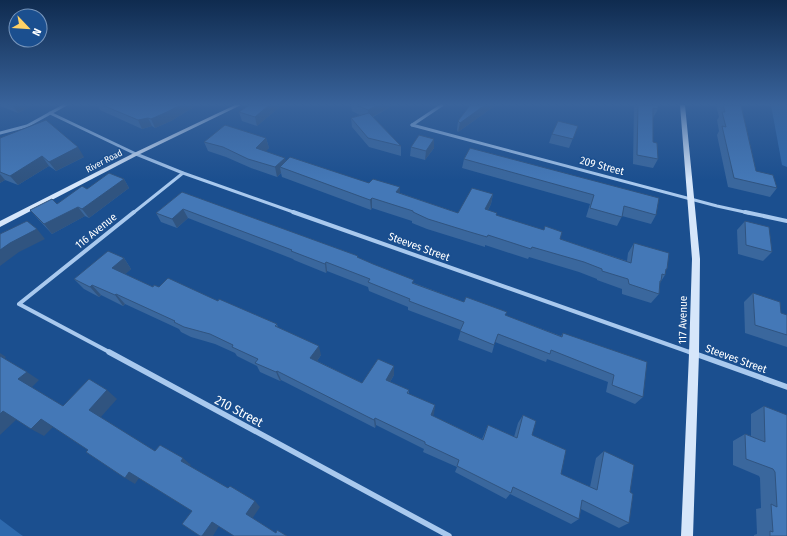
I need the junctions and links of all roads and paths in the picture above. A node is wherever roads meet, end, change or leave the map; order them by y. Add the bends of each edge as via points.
1 (12, 130) edge
2 (86, 130) edge
3 (185, 130) edge
4 (431, 130) edge
5 (684, 130) edge
6 (0, 133) edge
7 (136, 154) junction
8 (183, 173) junction
9 (690, 199) junction
10 (787, 221) edge
11 (0, 224) edge
12 (19, 304) joint
13 (694, 354) junction
14 (787, 387) edge
15 (450, 536) edge
16 (687, 536) edge

1 - 6 street
2 - 7 street, Steeves Street
3 - 7 street, River Road
4 - 9 street, 209 Street
5 - 9 street, 117 Avenue
7 - 8 street, Steeves Street
7 - 11 street, River Road
8 - 12 street, 116 Avenue
8 - 13 street, Steeves Street
9 - 10 street, 209 Street
9 - 13 street, 117 Avenue via 696,259
12 - 15 street, 210 Street
13 - 14 street, Steeves Street
13 - 16 street, 117 Avenue

